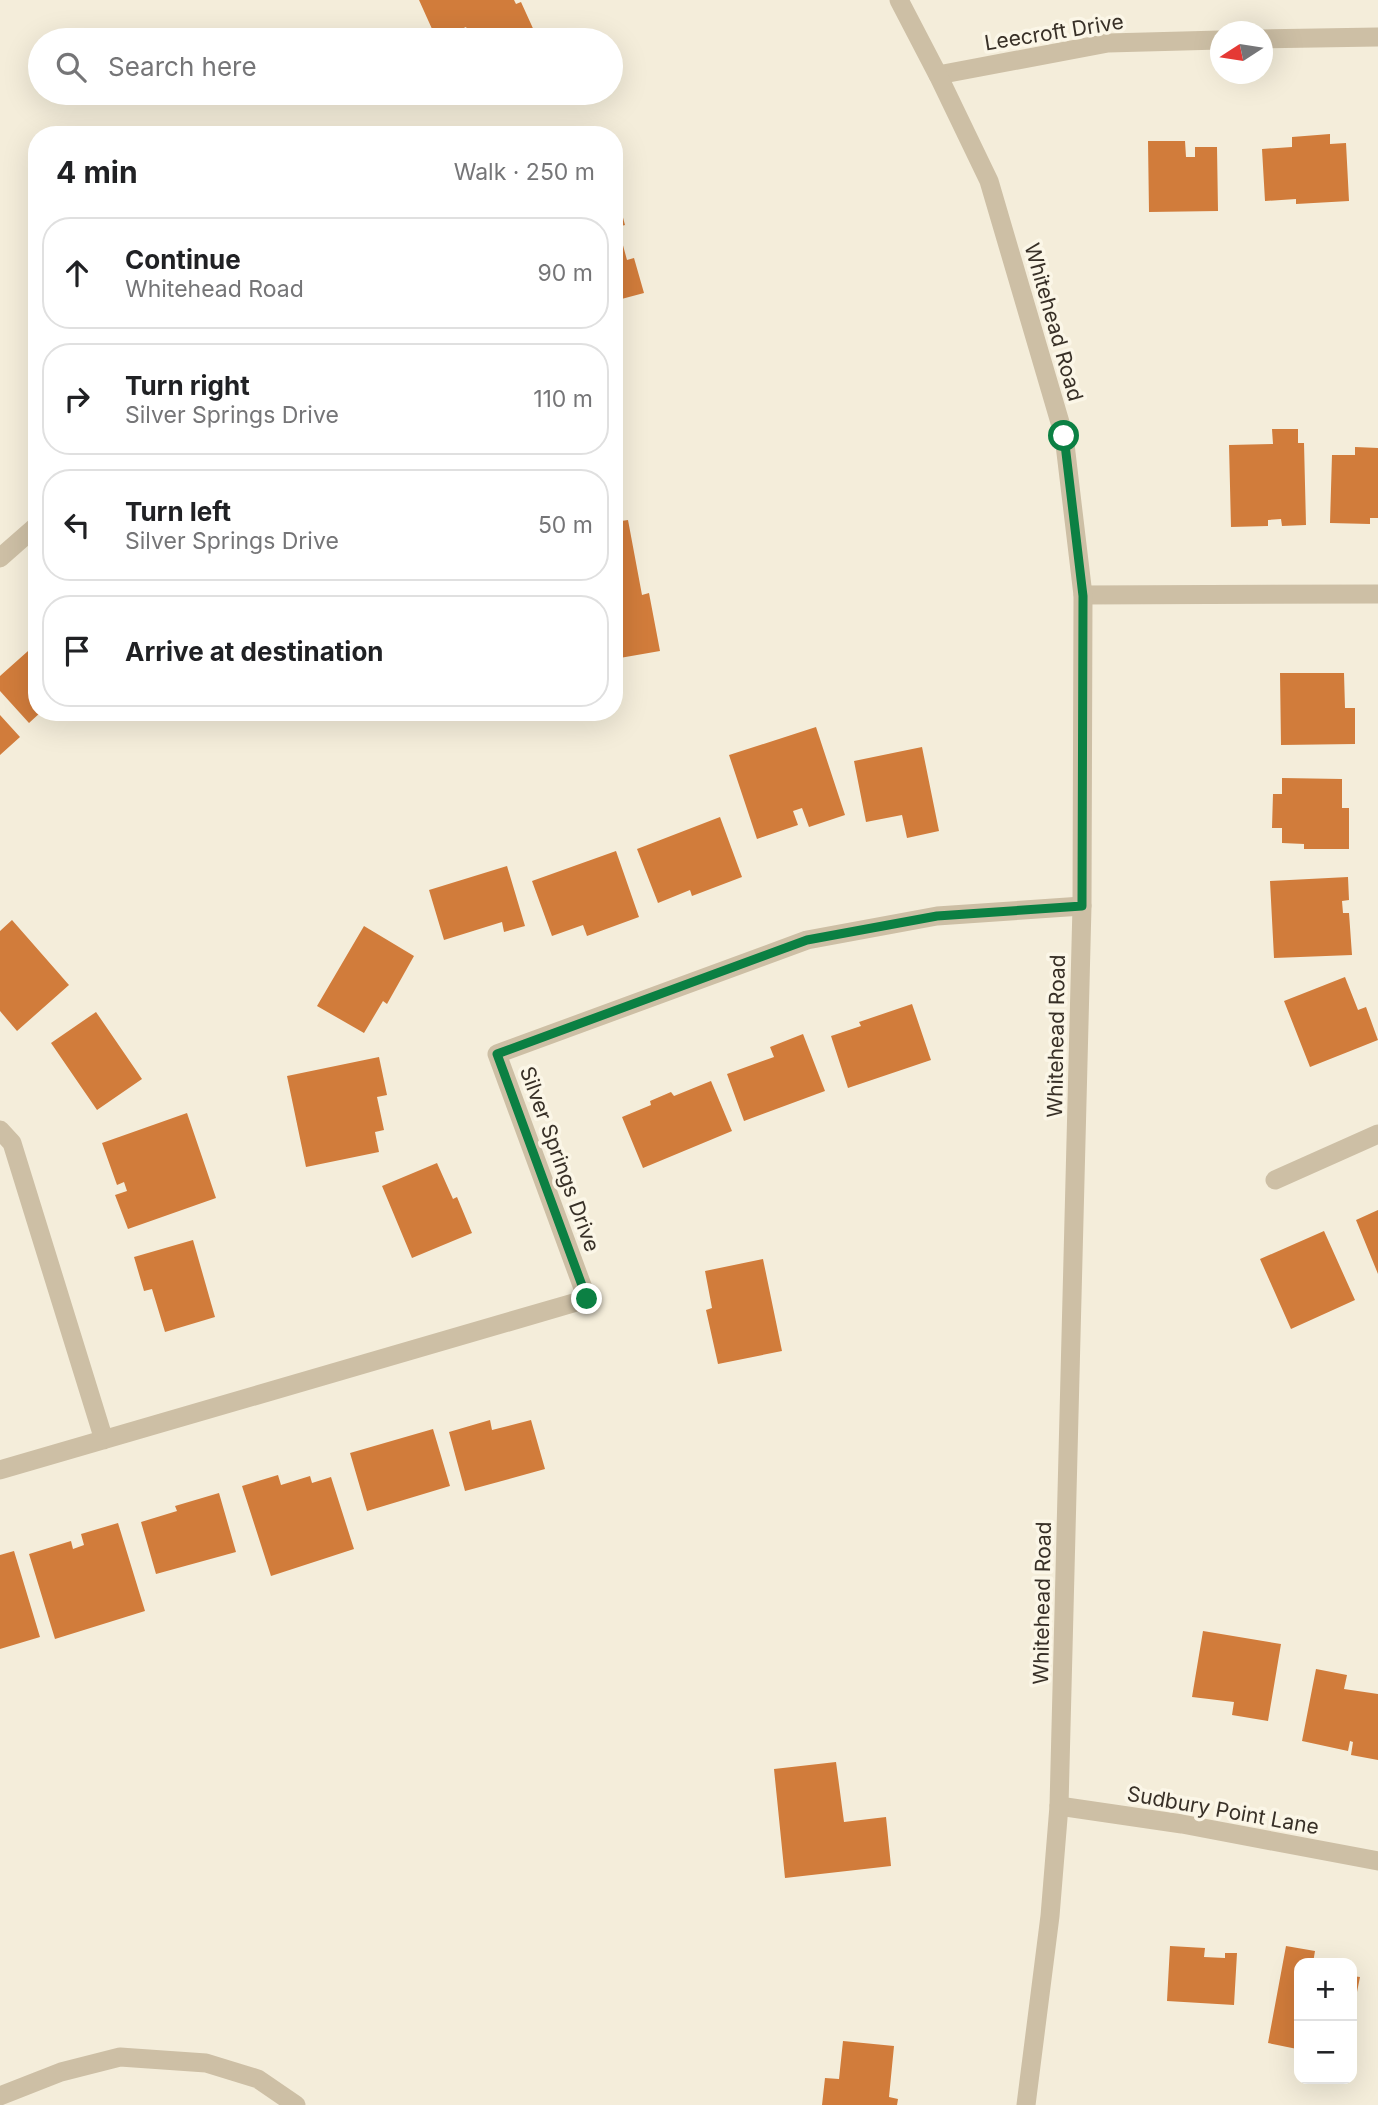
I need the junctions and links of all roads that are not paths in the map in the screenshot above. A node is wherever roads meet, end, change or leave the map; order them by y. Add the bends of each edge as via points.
1 (899, 0) edge
2 (1378, 37) edge
3 (1273, 39) edge
4 (1210, 40) edge
5 (938, 75) junction
6 (28, 533) edge
7 (0, 558) edge
8 (1378, 594) edge
9 (1083, 596) junction
10 (1082, 906) junction
11 (0, 1130) edge
12 (1378, 1134) edge
13 (1275, 1180) dead end
14 (104, 1440) junction
15 (0, 1470) edge
16 (1059, 1806) junction
17 (1378, 1861) edge
18 (0, 2096) edge
19 (294, 2105) edge
20 (1026, 2105) edge

1 - 5 street, Whitehead Road
2 - 3 street
4 - 5 street, Leecroft Drive via 1108,43
5 - 9 street, Whitehead Road via 989,181 1064,436
6 - 7 street
8 - 9 street
9 - 10 street, Whitehead Road
10 - 14 street, Silver Springs Drive via 937,916 807,940 497,1054 587,1299
10 - 16 street, Whitehead Road
11 - 14 street via 12,1143
12 - 13 street
14 - 15 street, Silver Springs Drive
16 - 17 street, Sudbury Point Lane
16 - 20 street, Whitehead Road
18 - 19 street via 61,2072 120,2057 206,2063 258,2079

